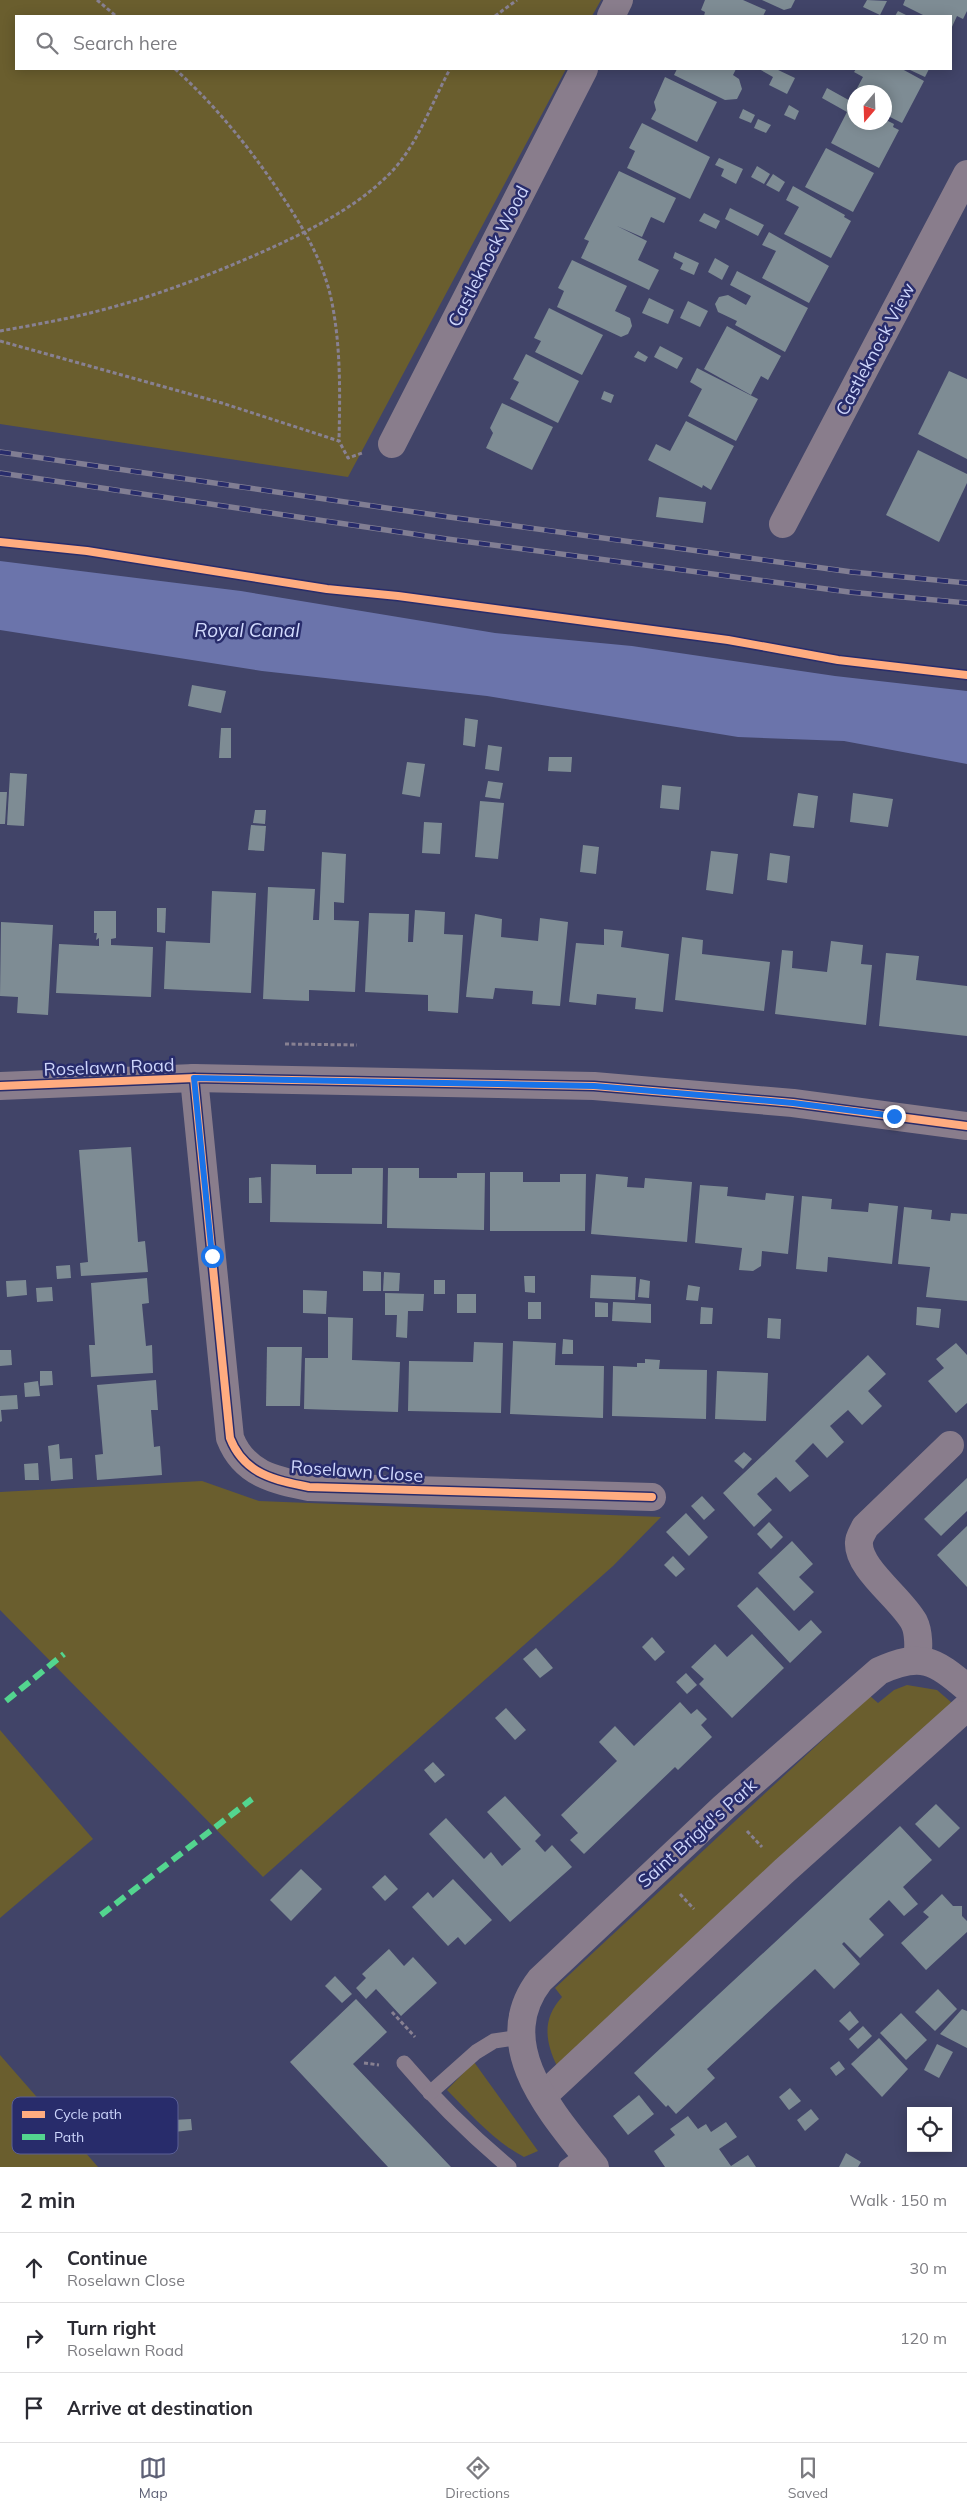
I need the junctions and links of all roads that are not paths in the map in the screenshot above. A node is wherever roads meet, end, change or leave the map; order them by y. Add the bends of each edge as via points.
1 (619, 0) edge
2 (612, 15) edge
3 (583, 70) edge
4 (967, 174) edge
5 (392, 444) road end
6 (783, 524) dead end
7 (194, 1078) junction
8 (0, 1086) edge
9 (967, 1126) edge
10 (950, 1445) dead end
11 (652, 1497) dead end
12 (917, 1660) junction
13 (967, 1688) edge
14 (967, 1707) edge
15 (520, 2037) junction
16 (404, 2063) dead end
17 (430, 2093) junction
18 (544, 2096) junction
19 (582, 2162) edge
20 (509, 2167) edge

1 - 2 street
3 - 5 street, Castleknock Wood
4 - 6 street, Castleknock View
7 - 8 street, Roselawn Road
7 - 9 street, Roselawn Road via 594,1086 793,1103
7 - 11 street, Roselawn Close via 230,1438 244,1463 284,1482 316,1487
10 - 12 street via 865,1527 859,1540 860,1551 870,1570 915,1623
12 - 13 street, Saint Brigid's Park via 944,1668
12 - 15 street, Saint Brigid's Park via 879,1671 724,1807 540,1980 525,2006
14 - 18 street via 784,1871
15 - 17 lane via 494,2041 476,2052
15 - 18 street, Saint Brigid's Park via 524,2058
16 - 17 lane
17 - 20 lane
18 - 19 street, Saint Brigid's Park

